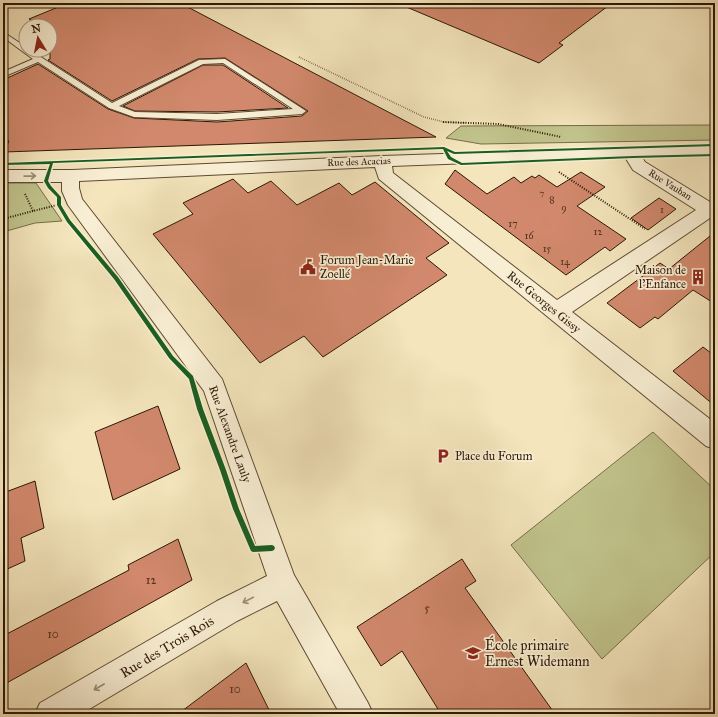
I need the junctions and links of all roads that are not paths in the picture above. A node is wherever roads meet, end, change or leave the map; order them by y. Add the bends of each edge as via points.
1 (3, 34) edge
2 (38, 59) junction
3 (3, 75) edge
4 (112, 106) junction
5 (715, 150) edge
6 (630, 152) junction
7 (382, 161) junction
8 (3, 176) edge
9 (58, 176) junction
10 (712, 212) edge
11 (555, 312) junction
12 (715, 438) edge
13 (283, 583) junction
14 (51, 714) edge
15 (357, 714) edge

1 - 2 lane
2 - 3 lane
2 - 4 lane
4 - 4 lane via 134,114 217,117 302,111 225,61 202,62
5 - 6 street, Rue des Acacias
6 - 7 street, Rue des Acacias
6 - 10 street, Rue Vauban via 639,166
7 - 9 street, Rue des Acacias
7 - 11 street, Rue Georges Gissy via 385,175
8 -> 9 street, Rue des Acacias
9 - 13 street, Rue Alexandre Lauly via 69,184 74,201 214,386
10 - 11 street
11 - 12 street, Rue Georges Gissy
13 -> 14 street, Rue des Trois Rois via 227,611
13 - 15 street, Rue Alexandre Lauly

